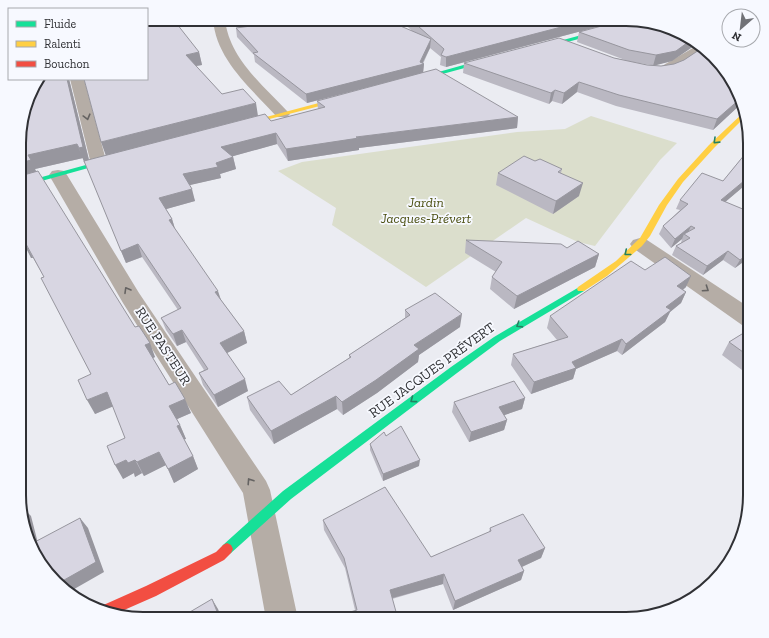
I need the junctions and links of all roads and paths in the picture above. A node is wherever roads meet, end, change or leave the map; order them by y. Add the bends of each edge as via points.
1 (220, 26) edge
2 (614, 28) edge
3 (559, 42) junction
4 (528, 50) edge
5 (581, 50) edge
6 (698, 51) edge
7 (505, 56) edge
8 (639, 68) edge
9 (77, 80) edge
10 (404, 82) edge
11 (358, 94) edge
12 (282, 114) junction
13 (740, 118) edge
14 (228, 128) edge
15 (124, 157) edge
16 (99, 164) junction
17 (58, 175) junction
18 (26, 183) edge
19 (640, 244) junction
20 (743, 314) edge
21 (262, 518) junction
22 (113, 608) edge
23 (281, 612) edge

1 - 12 street via 221,40 228,53
2 - 3 street
3 - 4 street
3 - 5 street
6 - 8 street via 665,70
7 - 10 street
9 -> 16 street
11 - 12 street
12 - 14 street
13 -> 19 street, RUE JACQUES PRÉVERT via 696,163 663,205
15 - 16 street
16 - 17 street
17 - 18 street
21 -> 17 street, RUE PASTEUR via 256,490 131,298
19 -> 20 street
19 -> 21 street, RUE JACQUES PRÉVERT via 594,281 497,339 454,370 287,495
21 - 22 street, RUE JACQUES PRÉVERT via 220,556
21 - 23 street, RUE PASTEUR

